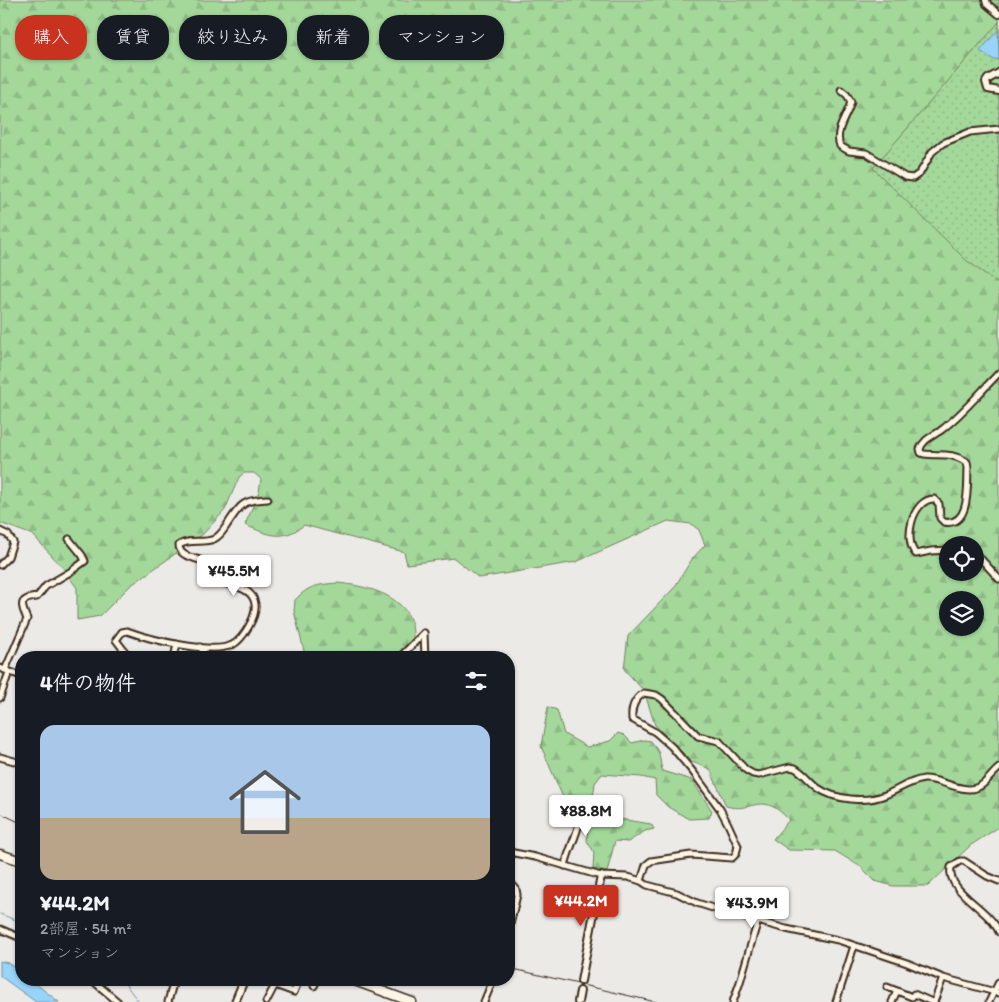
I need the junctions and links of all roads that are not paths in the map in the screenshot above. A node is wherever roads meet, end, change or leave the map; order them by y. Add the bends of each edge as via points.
1 (986, 0) edge
2 (999, 14) edge
3 (999, 73) edge
4 (841, 90) dead end
5 (999, 91) edge
6 (999, 129) edge
7 (999, 373) edge
8 (268, 499) dead end
9 (0, 531) edge
10 (69, 539) dead end
11 (939, 551) edge
12 (984, 563) edge
13 (0, 564) edge
14 (999, 579) edge
15 (177, 644) junction
16 (200, 647) junction
17 (125, 651) edge
18 (176, 651) edge
19 (202, 651) edge
20 (406, 651) edge
21 (425, 651) edge
22 (5, 670) edge
23 (0, 698) edge
24 (0, 757) edge
25 (15, 761) edge
26 (999, 768) edge
27 (593, 799) dead end
28 (515, 853) edge
29 (0, 854) edge
30 (15, 859) edge
31 (565, 866) junction
32 (601, 876) junction
33 (641, 881) junction
34 (999, 881) edge
35 (515, 888) edge
36 (515, 904) edge
37 (758, 920) junction
38 (0, 929) edge
39 (999, 932) edge
40 (15, 935) edge
41 (854, 946) junction
42 (943, 978) junction
43 (581, 982) dead end
44 (999, 982) edge
45 (99, 986) edge
46 (172, 986) edge
47 (242, 986) edge
48 (274, 986) edge
49 (278, 986) edge
50 (297, 986) edge
51 (368, 986) edge
52 (491, 986) edge
53 (886, 987) dead end
54 (580, 991) dead end
55 (896, 991) junction
56 (996, 992) edge
57 (911, 1000) edge
58 (118, 1002) edge
59 (168, 1002) edge
60 (235, 1002) edge
61 (266, 1002) edge
62 (412, 1002) edge
63 (484, 1002) edge
64 (578, 1002) edge
65 (733, 1002) edge
66 (836, 1002) edge
67 (892, 1002) edge
68 (933, 1002) edge
69 (989, 1002) edge

1 - 2 street
3 - 5 street via 986,82 988,89
4 - 6 street via 851,102 838,135 840,146 866,153 905,177 913,178 920,173 932,152 944,142 970,132
7 - 11 street via 920,449 924,454 944,454 967,462 966,505 958,520 944,522 940,518 939,504 929,499 914,514 911,523 910,544 916,554
8 - 16 street via 243,503 215,539 179,545 183,554 204,561 216,580 248,592 254,600 253,618 237,642 225,648
9 - 13 street via 13,542 8,557
10 - 22 street via 85,561 46,586 37,597 24,601 22,607 27,619
12 - 14 street
15 - 16 street
15 - 17 street via 127,631 116,640
15 - 18 street
16 - 19 street
20 - 21 street via 424,633
22 - 23 street
24 - 25 street
26 - 33 street via 982,785 972,789 928,779 916,780 873,799 834,796 821,790 795,768 753,774 718,741 698,736 662,699 644,693 634,702 632,719 672,747 688,766 720,809 738,846 732,858 691,855 651,861 646,865
27 - 31 street via 581,808 578,815 579,824
28 - 31 street
29 - 30 highway
31 - 32 street
32 - 33 street
32 - 43 street
33 - 37 street via 677,892 697,903
34 - 39 street via 964,861 951,867 950,878 960,892 995,922
35 - 36 street
37 - 41 street
37 - 65 street
38 - 40 street
41 - 42 street
41 - 66 street
42 - 56 street
42 - 68 street
44 - 56 street
45 - 58 street
46 - 59 street
47 - 60 street
48 - 61 street
49 - 50 street via 294,992
51 - 62 highway
52 - 63 street
53 - 55 street
54 - 64 street
55 - 57 street
55 - 67 street
56 - 69 street
57 - 68 street via 914,994

